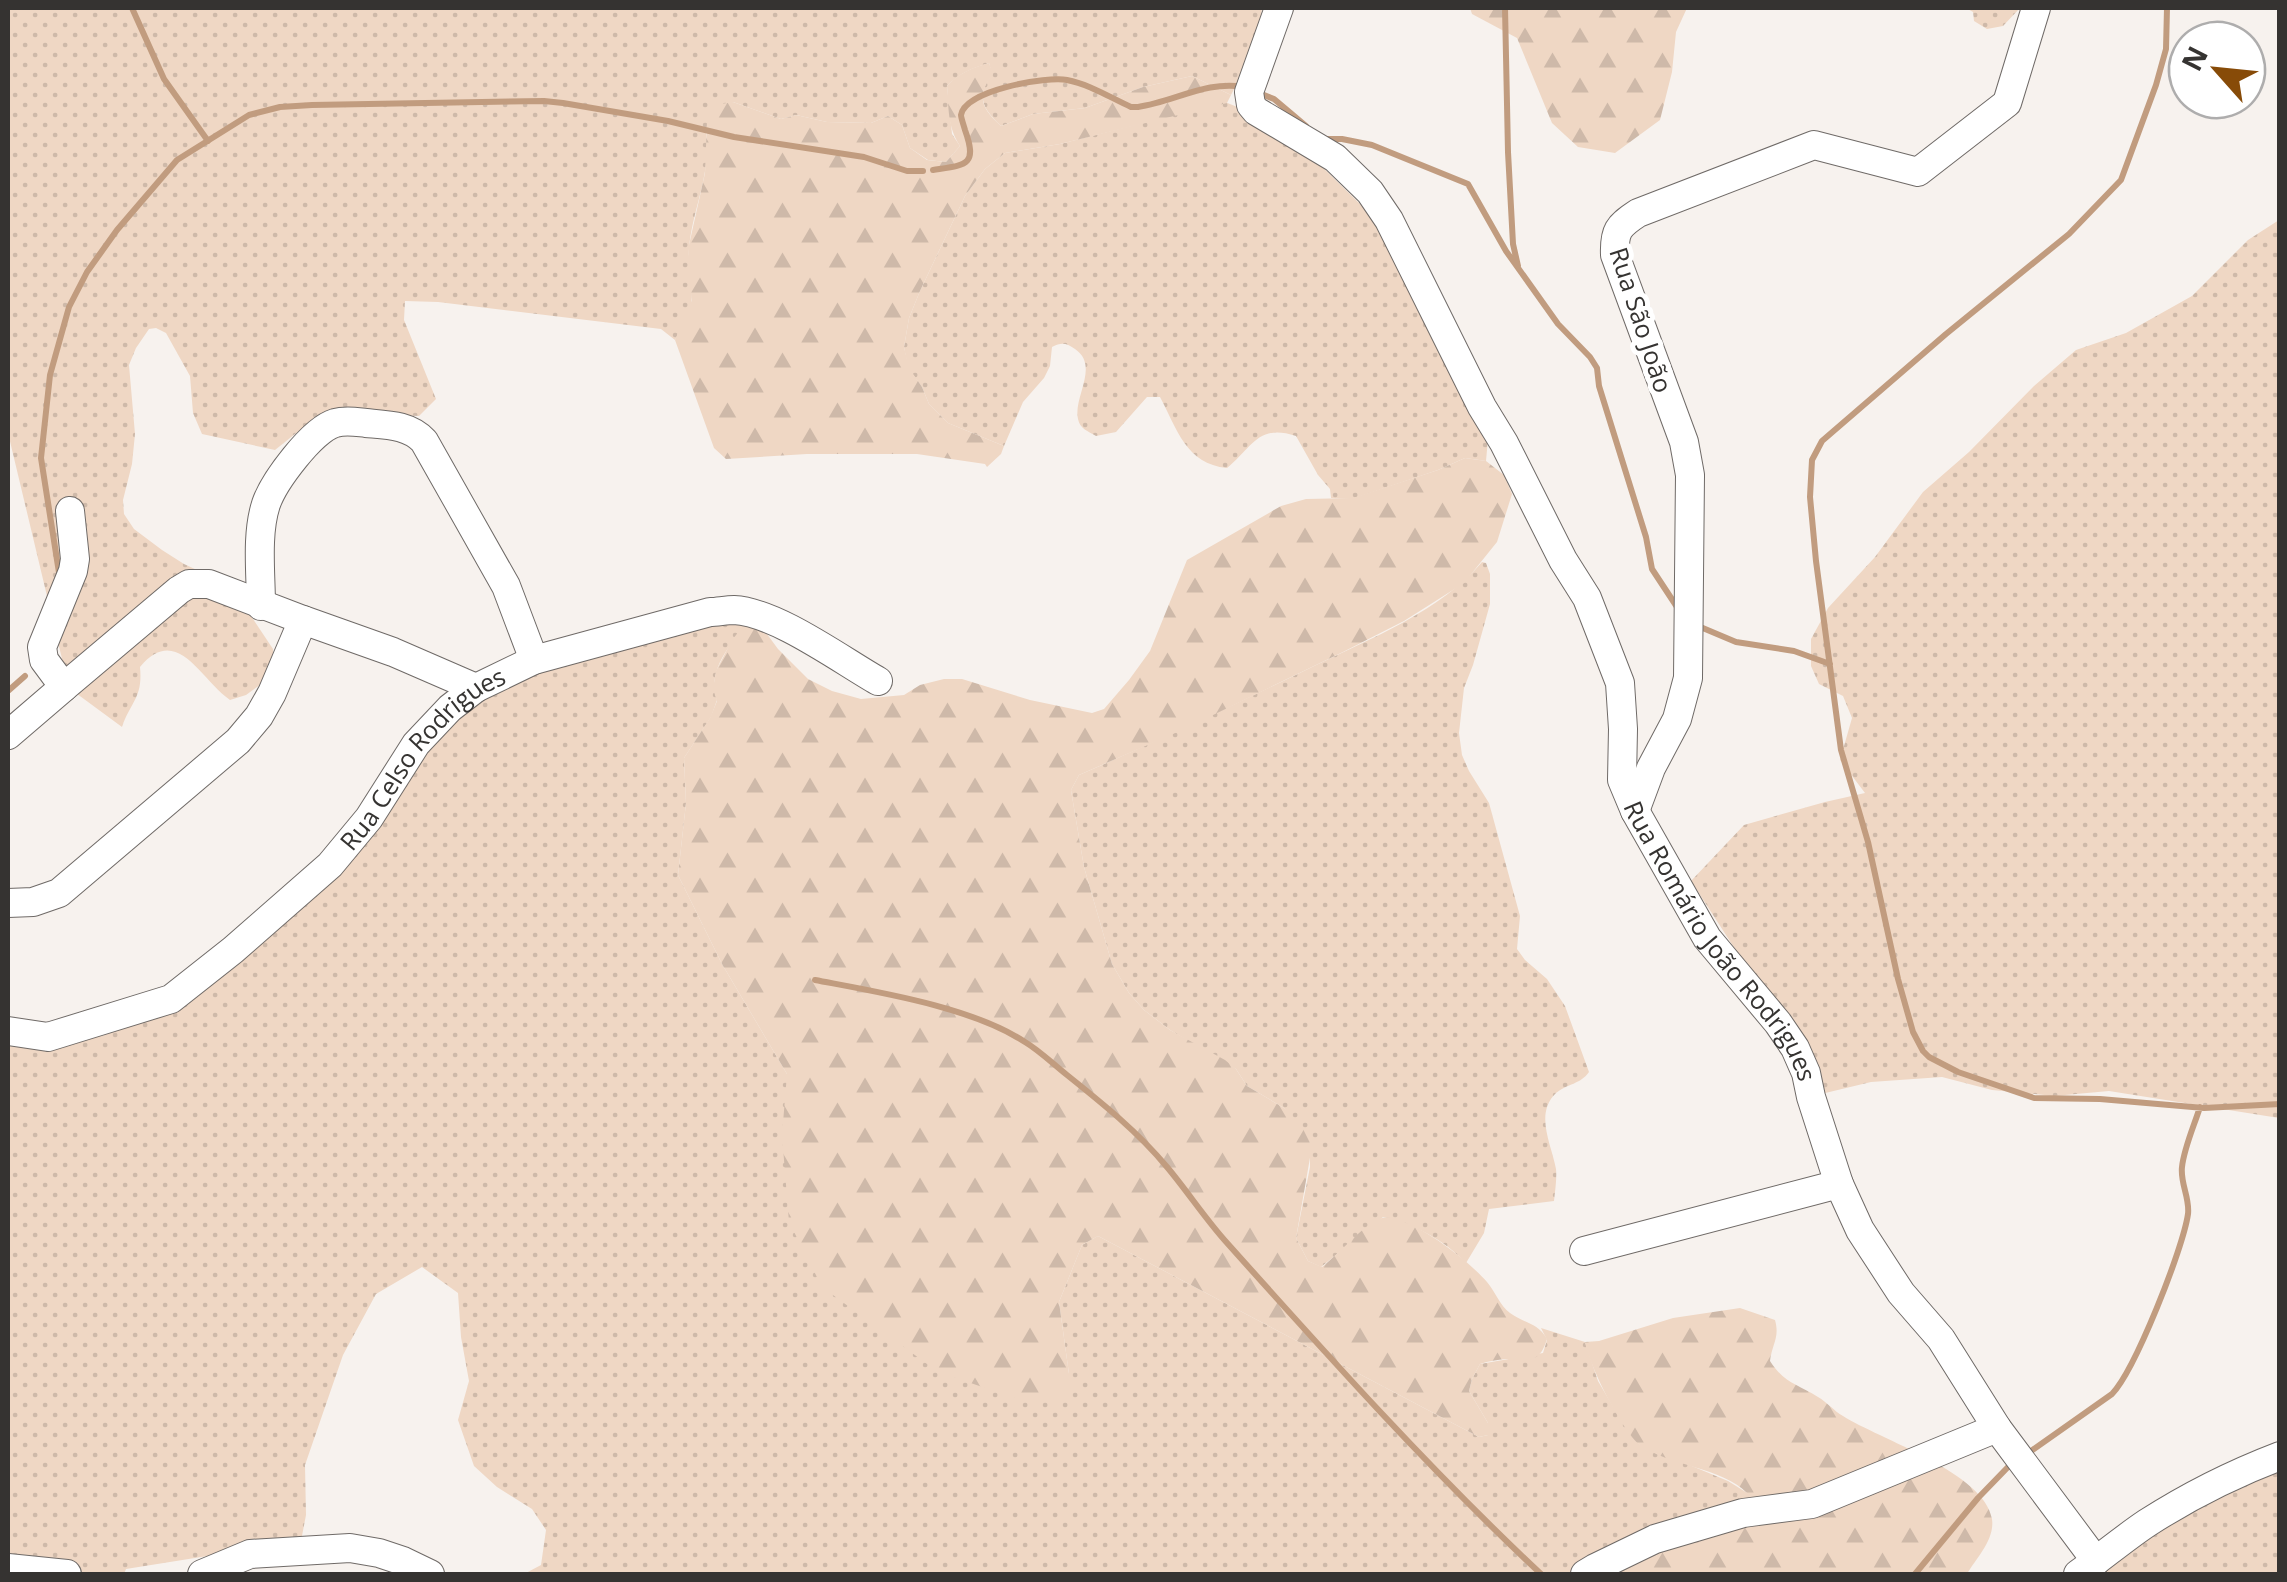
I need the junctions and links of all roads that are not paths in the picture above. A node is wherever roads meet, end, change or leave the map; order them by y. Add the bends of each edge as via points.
1 (1280, 8) edge
2 (2036, 8) edge
3 (70, 511) dead end
4 (261, 606) junction
5 (304, 620) junction
6 (534, 660) junction
7 (878, 682) dead end
8 (64, 686) junction
9 (476, 688) junction
10 (8, 734) edge
11 (1636, 811) junction
12 (8, 903) edge
13 (8, 1031) edge
14 (1839, 1184) junction
15 (1584, 1251) dead end
16 (1998, 1428) junction
17 (2280, 1456) edge
18 (8, 1568) edge
19 (2087, 1568) edge
20 (67, 1574) edge
21 (202, 1574) edge
22 (430, 1574) edge
23 (1586, 1574) edge

1 - 11 street, Rua Romário João Rodrigues via 1248,92 1251,105 1335,158 1389,220 1587,598 1620,683 1622,780
2 - 11 street, Rua São João via 2007,103 1918,172 1814,145 1638,213 1614,238 1690,475 1688,678
3 - 8 street via 73,571 42,647
4 - 5 street
4 - 6 street via 266,504 284,474 326,426 400,426 418,435 433,458 506,586
4 - 8 street via 210,584 189,584
5 - 9 street
5 - 12 street via 272,693 238,741 59,893
6 - 7 street, Rua Celso Rodrigues via 735,610 782,626
6 - 9 street, Rua Celso Rodrigues
8 - 10 street
9 - 13 street, Rua Celso Rodrigues via 416,744 330,866 171,999 48,1037
11 - 14 street, Rua Romário João Rodrigues via 1707,938 1795,1048
14 - 15 street
14 - 16 street, Rua Romário João Rodrigues via 1880,1262 1941,1339
16 - 19 street, Rua Romário João Rodrigues
16 - 23 street via 1812,1504 1743,1513 1655,1539
17 - 19 street via 2188,1498
18 - 20 street
21 - 22 street via 250,1554 350,1548

